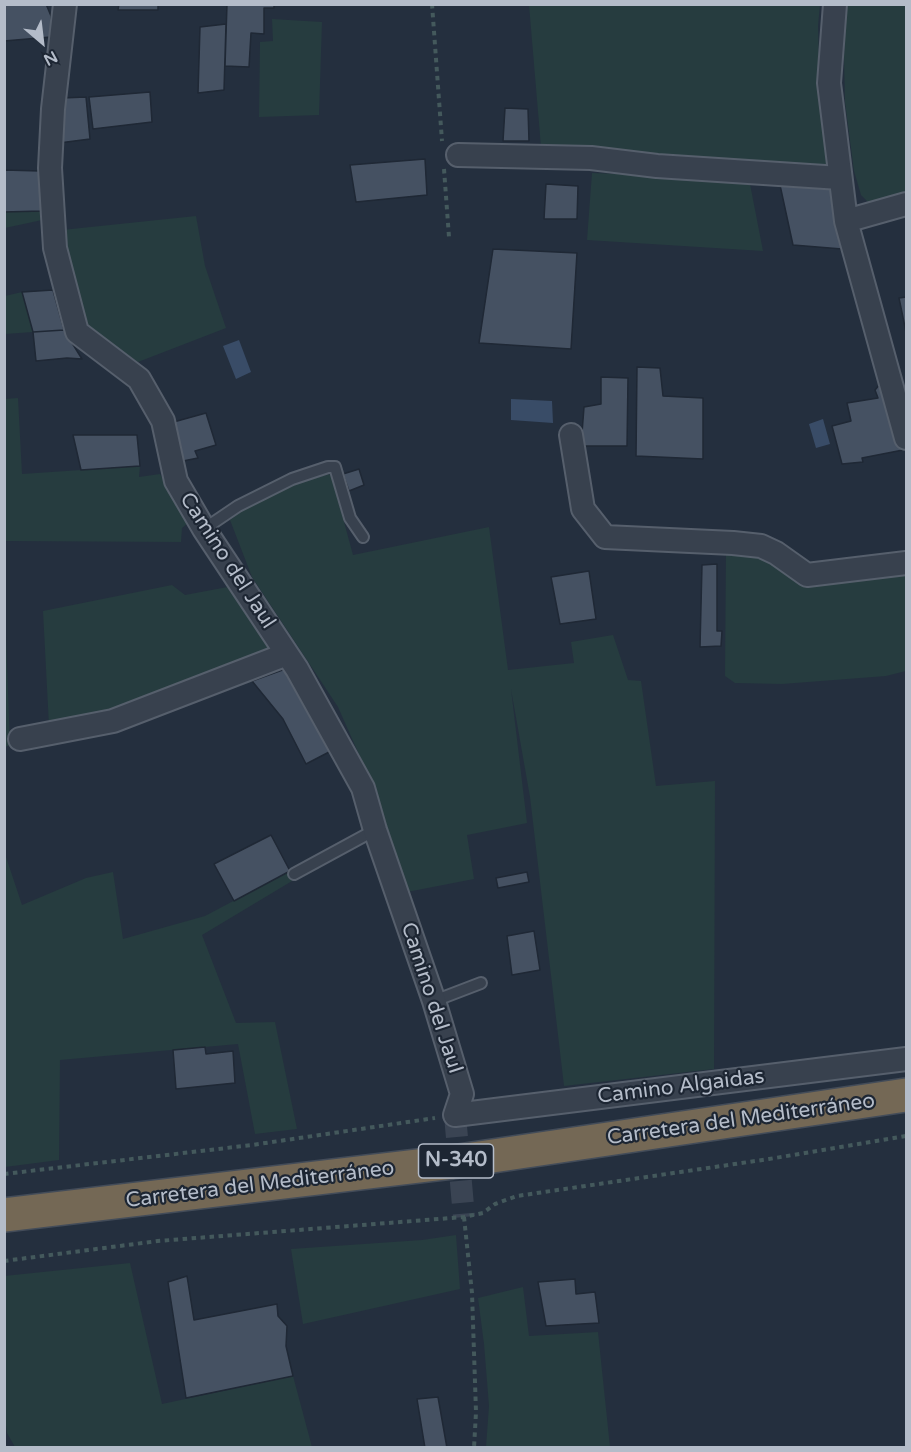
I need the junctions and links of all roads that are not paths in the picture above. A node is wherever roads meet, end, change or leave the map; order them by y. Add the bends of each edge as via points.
1 (65, 4) edge
2 (835, 4) edge
3 (448, 155) road end
4 (840, 178) junction
5 (906, 204) edge
6 (846, 221) junction
7 (571, 435) dead end
8 (906, 438) edge
9 (204, 529) junction
10 (363, 537) dead end
11 (906, 563) edge
12 (287, 654) junction
13 (20, 739) dead end
14 (375, 830) junction
15 (294, 874) dead end
16 (481, 982) dead end
17 (434, 1001) junction
18 (906, 1059) edge
19 (906, 1095) edge
20 (456, 1116) joint
21 (4, 1215) edge

1 - 9 street, Camino del Jaul via 50,168 55,248 76,332 139,379 163,421 176,481
2 - 4 street via 829,83
3 - 4 street via 591,158
4 - 6 street
5 - 6 street
6 - 8 street
7 - 11 street via 583,509 605,537 761,546 807,575
9 - 10 lane via 292,478 335,467 350,518
9 - 12 street, Camino del Jaul
12 - 13 street, Camino del Jaul via 113,721
12 - 14 street, Camino del Jaul via 363,788
14 - 15 lane
14 - 17 street, Camino del Jaul
16 - 17 lane
17 - 20 street, Camino del Jaul via 462,1094
18 - 20 street, Camino Algaidas
19 - 21 highway, Carretera del Mediterráneo / N-340 via 452,1162

